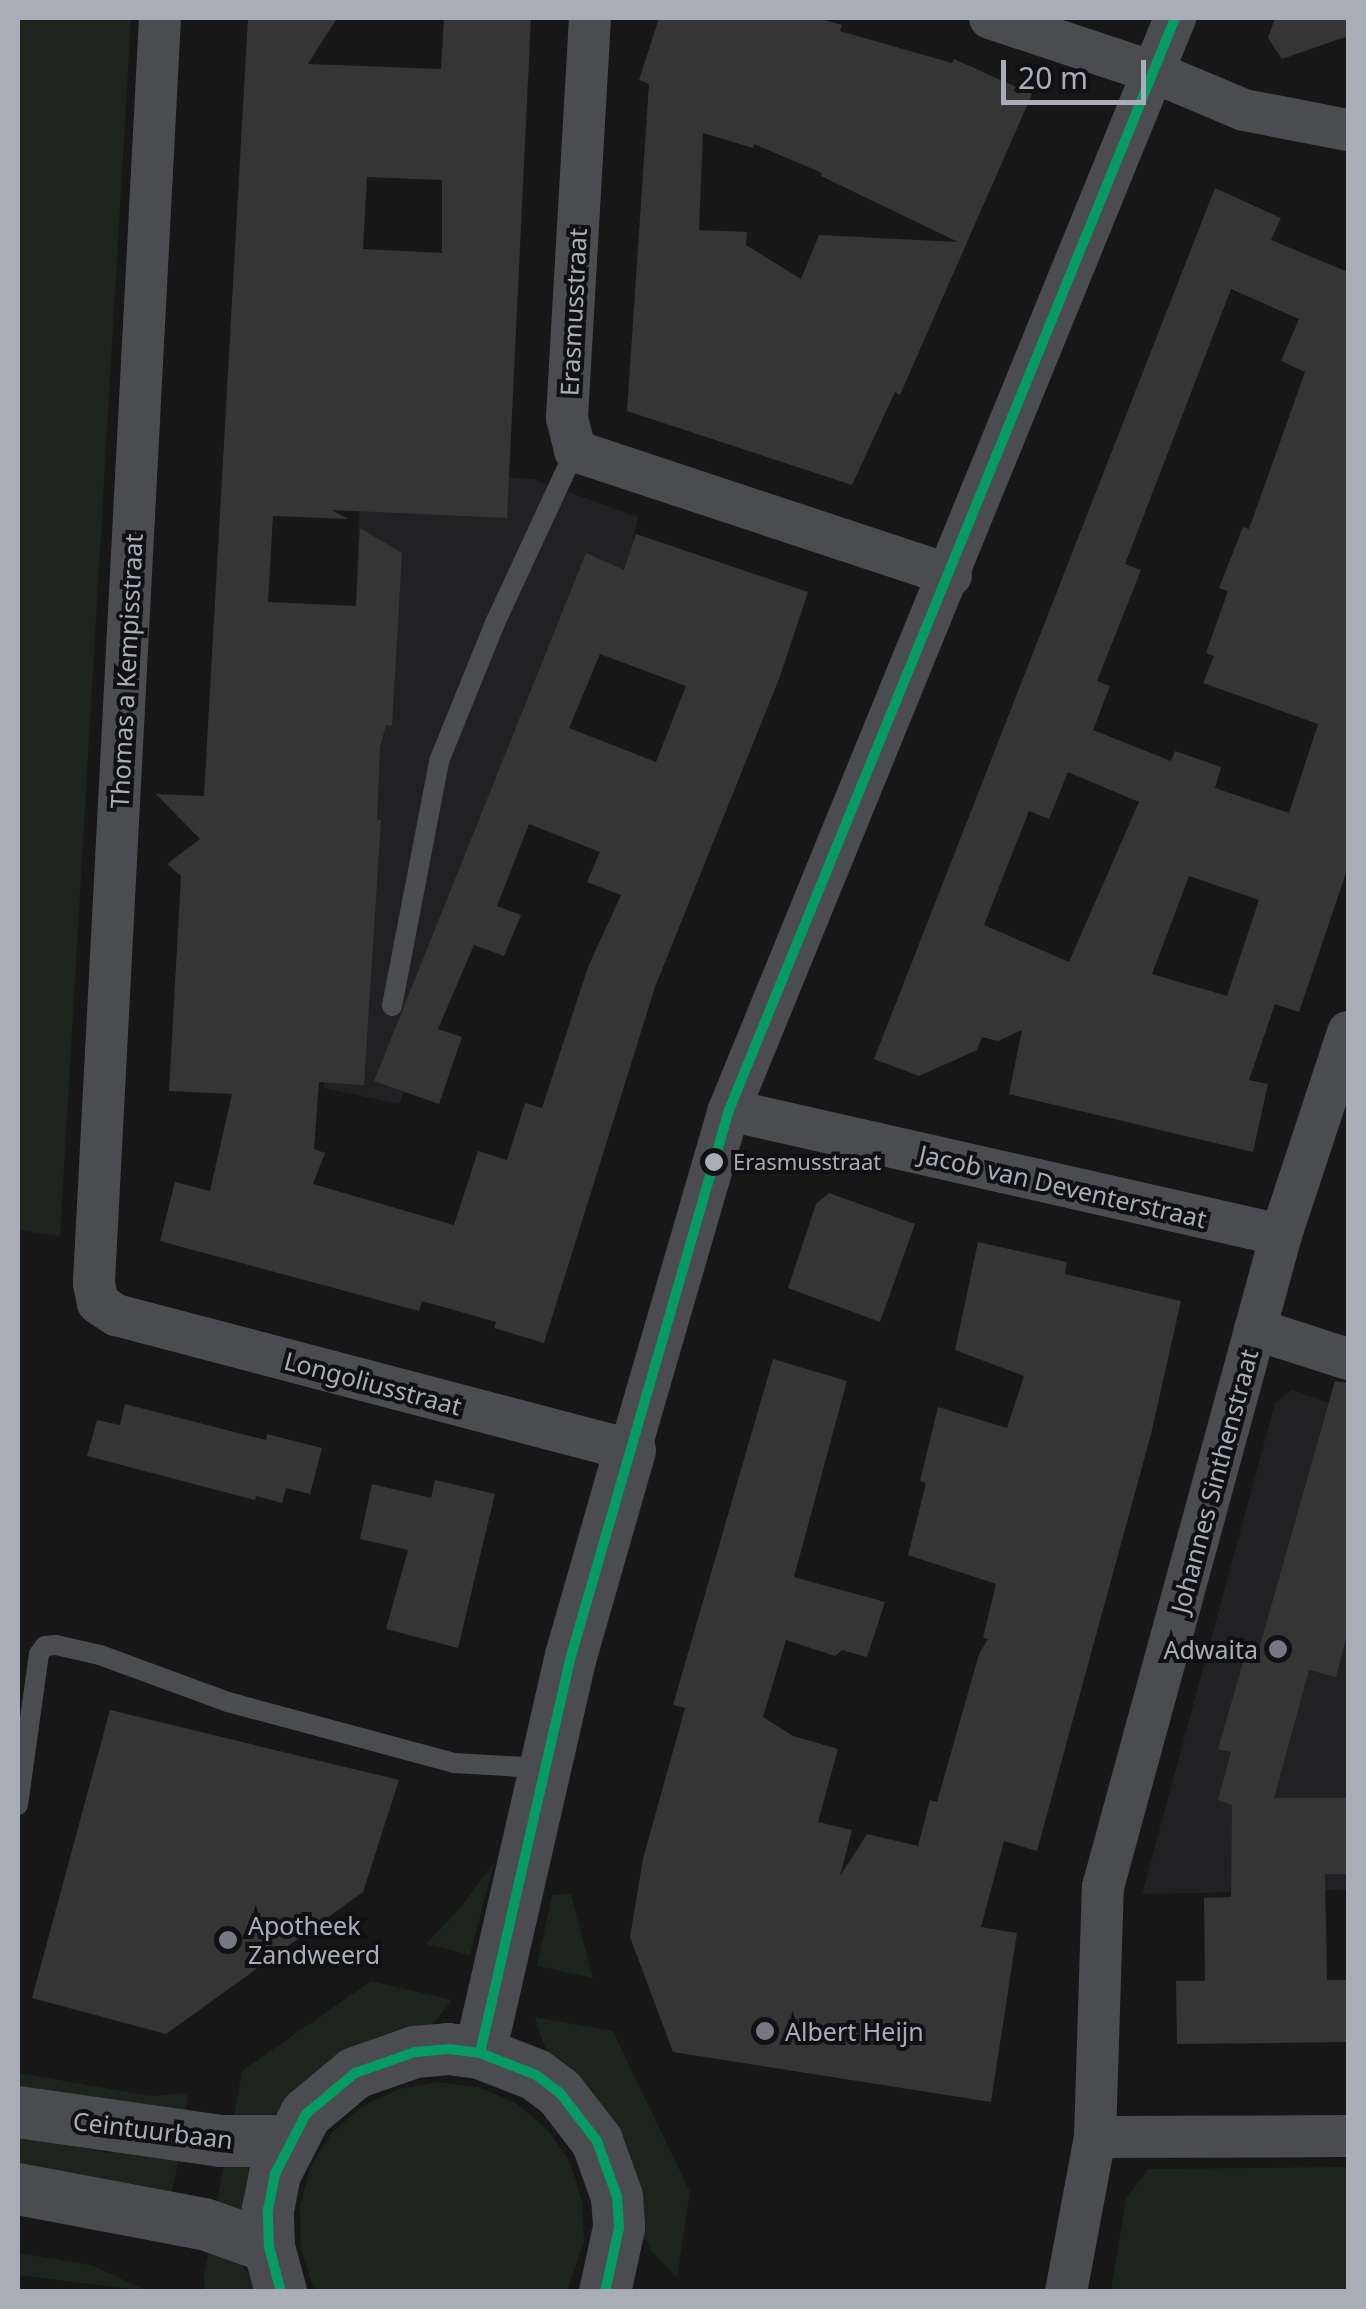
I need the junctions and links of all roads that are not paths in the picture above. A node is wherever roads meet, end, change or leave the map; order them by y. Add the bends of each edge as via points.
1 (160, 18) edge
2 (590, 18) edge
3 (990, 18) edge
4 (1175, 18) edge
5 (1156, 73) junction
6 (1348, 130) edge
7 (576, 451) junction
8 (951, 574) junction
9 (392, 1006) dead end
10 (1348, 1032) edge
11 (729, 1110) junction
12 (1281, 1234) junction
13 (116, 1316) joint
14 (1255, 1329) junction
15 (1348, 1359) edge
16 (630, 1450) junction
17 (544, 1768) junction
18 (18, 1806) edge
19 (480, 2053) junction
20 (18, 2112) edge
21 (1348, 2136) edge
22 (1095, 2137) junction
23 (288, 2141) junction
24 (18, 2189) edge
25 (275, 2269) edge
26 (613, 2290) edge
27 (1066, 2292) edge

1 - 13 street, Thomas a Kempisstraat via 94,1283 98,1302
2 - 7 street, Erasmusstraat via 567,418
3 - 5 street
4 - 5 street
5 - 6 street via 1244,110
5 - 8 street
7 - 8 street
7 - 9 lane via 438,760
8 - 11 street
10 - 12 street, Johannes Sinthenstraat
11 - 12 street, Jacob van Deventerstraat
11 - 16 street
12 - 14 street, Johannes Sinthenstraat
13 - 16 street, Longoliusstraat
14 - 15 street
14 - 22 street, Johannes Sinthenstraat via 1103,1887
16 - 17 street
17 - 18 lane via 454,1762 228,1702 56,1644 39,1654
17 - 19 street
19 - 23 street via 415,2052 370,2066 329,2092
19 - 26 street via 536,2076 598,2140 617,2197
20 - 23 street, Ceintuurbaan via 221,2141
21 - 22 street
22 - 27 street, Johannes Sinthenstraat
23 - 25 street via 268,2210
24 - 25 street via 192,2222

